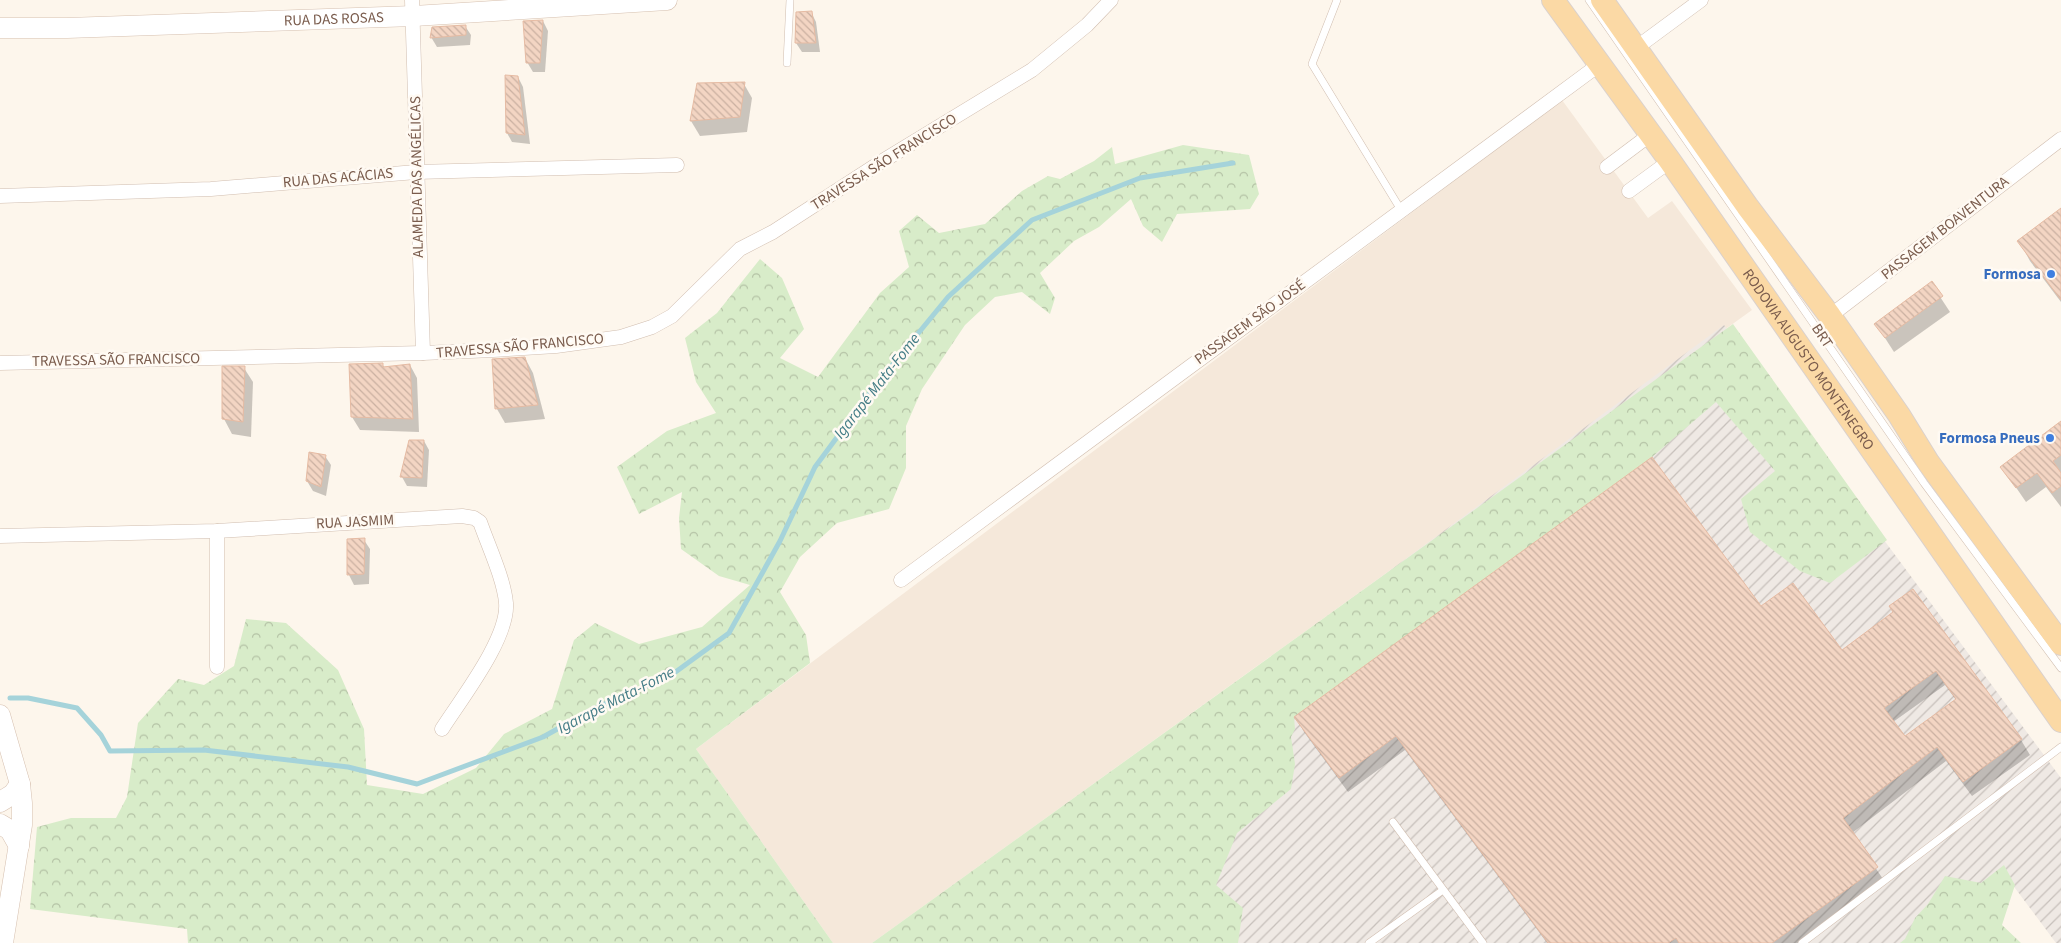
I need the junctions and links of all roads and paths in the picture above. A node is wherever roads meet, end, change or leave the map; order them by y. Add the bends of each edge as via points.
1 (667, 0) edge
2 (790, 0) edge
3 (1111, 0) edge
4 (1337, 0) edge
5 (1552, 0) edge
6 (1589, 0) edge
7 (1602, 0) edge
8 (1701, 0) edge
9 (413, 8) edge
10 (0, 28) edge
11 (1636, 48) junction
12 (787, 63) dead end
13 (1600, 64) junction
14 (1650, 134) junction
15 (2061, 139) edge
16 (1670, 161) junction
17 (677, 166) dead end
18 (1608, 167) dead end
19 (416, 172) junction
20 (1629, 191) dead end
21 (0, 196) edge
22 (1401, 210) junction
23 (1830, 316) junction
24 (423, 354) junction
25 (0, 363) edge
26 (218, 531) junction
27 (0, 536) edge
28 (901, 580) dead end
29 (2061, 643) edge
30 (218, 667) dead end
31 (2061, 668) edge
32 (0, 715) edge
33 (2061, 721) edge
34 (442, 729) dead end
35 (2061, 747) edge
36 (20, 784) junction
37 (0, 802) edge
38 (1392, 822) dead end
39 (0, 824) edge
40 (19, 846) junction
41 (1444, 890) junction
42 (3, 943) edge
43 (1369, 943) edge
44 (1484, 943) edge
45 (1802, 943) edge

1 - 9 street, RUA DAS ROSAS
2 - 12 lane
3 - 24 street, TRAVESSA SÃO FRANCISCO via 1087,25 1032,70 773,232 740,249 672,316 652,327 621,337 556,346
4 - 22 lane via 1312,64
5 - 13 main road, RODOVIA AUGUSTO MONTENEGRO
6 - 31 lane, BRT via 1924,483
7 - 11 main road
8 - 11 street
9 - 10 street, RUA DAS ROSAS via 67,28
9 - 19 street, ALAMEDA DAS ANGÉLICAS
11 - 23 main road via 1747,206
13 - 14 main road, RODOVIA AUGUSTO MONTENEGRO
13 - 22 street, PASSAGEM SÃO JOSÉ
14 - 16 main road, RODOVIA AUGUSTO MONTENEGRO
14 - 18 street
15 - 23 street, PASSAGEM BOAVENTURA
16 - 20 street
16 - 33 main road, RODOVIA AUGUSTO MONTENEGRO
17 - 19 street, RUA DAS ACÁCIAS
19 - 21 street, RUA DAS ACÁCIAS via 211,189
19 - 24 street, ALAMEDA DAS ANGÉLICAS
22 - 28 street, PASSAGEM SÃO JOSÉ
23 - 29 main road via 1928,462
24 - 25 street, TRAVESSA SÃO FRANCISCO
26 - 27 street, RUA JASMIM
26 - 30 street
26 - 34 street, RUA JASMIM via 462,516 480,522 504,591 506,614 494,647
32 - 36 street
35 - 45 lane
36 - 37 street via 13,794
36 - 40 street via 22,825
38 - 41 lane
39 - 40 street via 10,830
40 - 42 street
41 - 43 lane
41 - 44 lane

